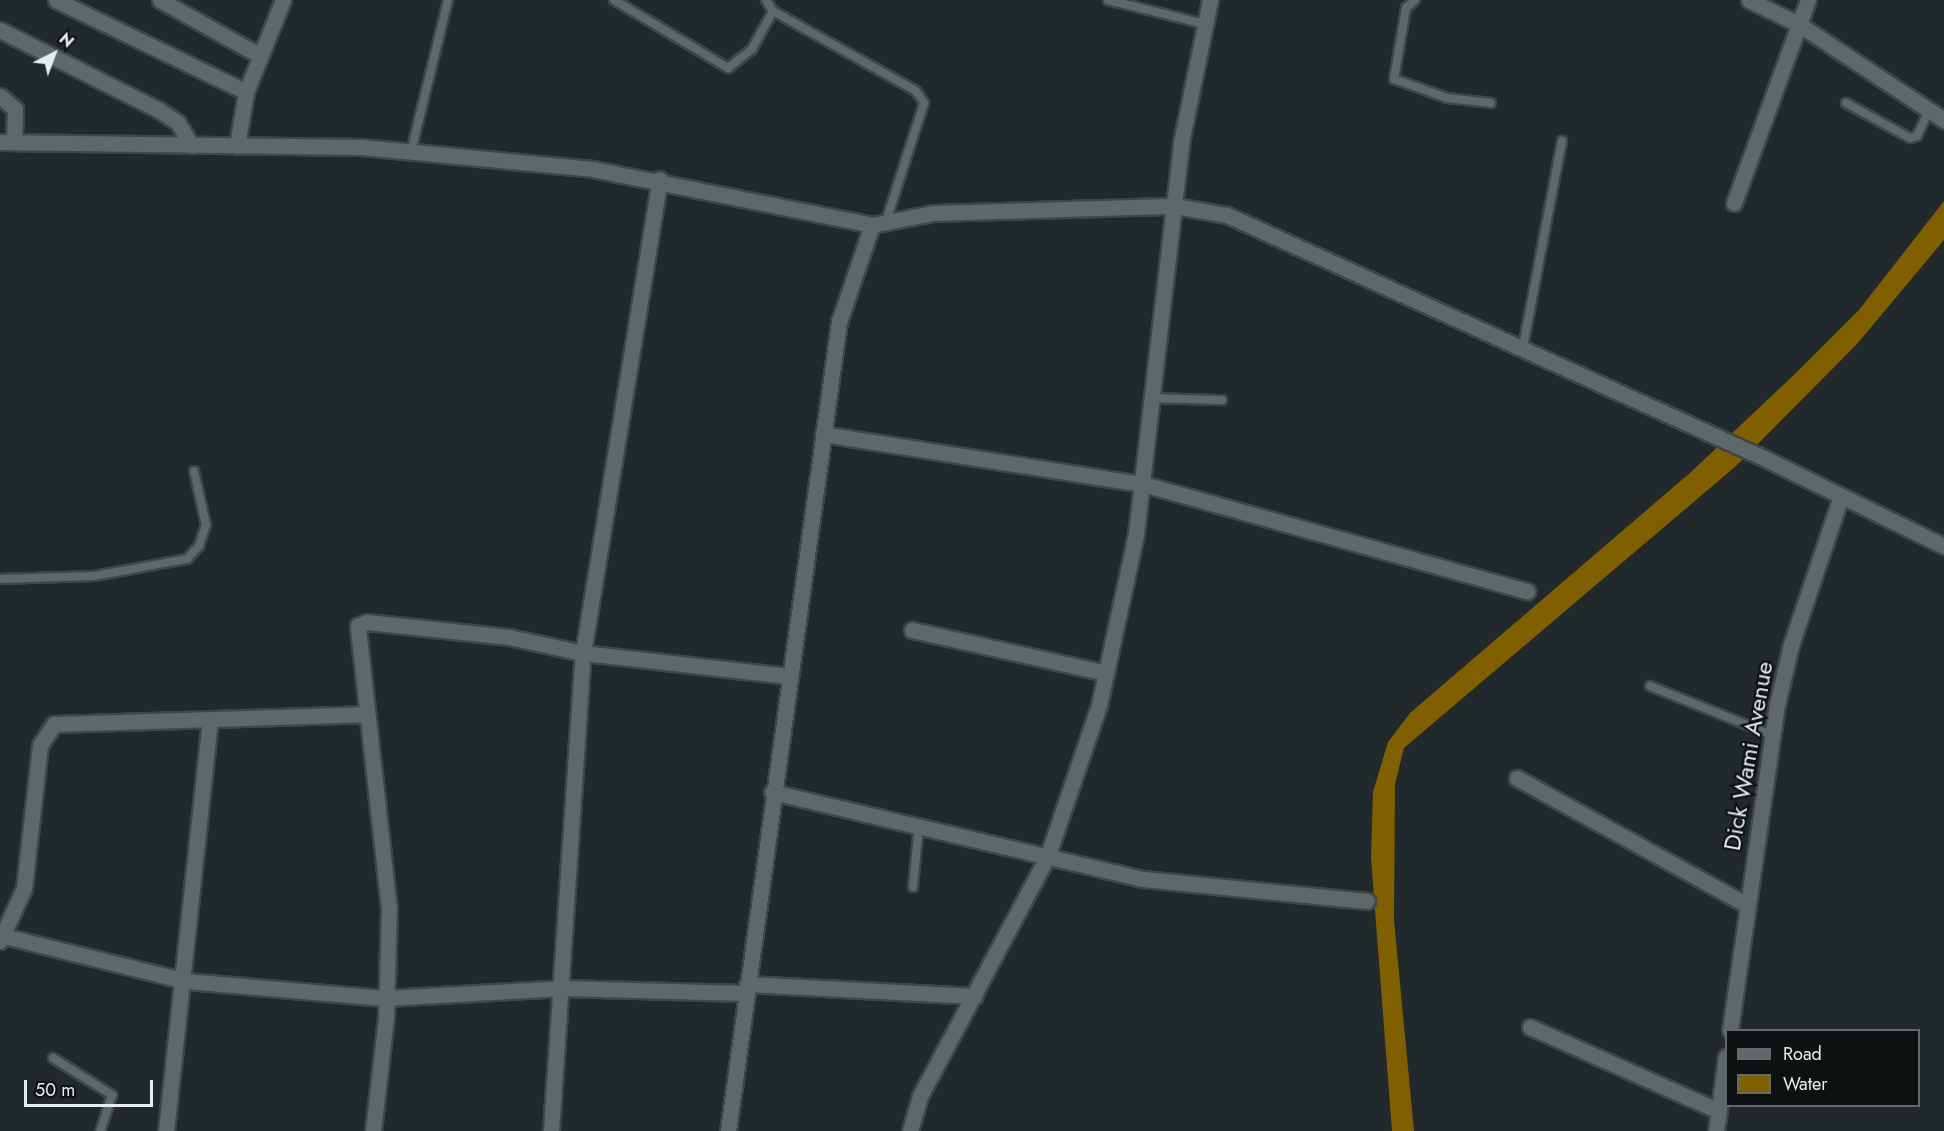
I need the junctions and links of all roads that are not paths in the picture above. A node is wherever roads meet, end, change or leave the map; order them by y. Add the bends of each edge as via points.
1 (56, 0) edge
2 (160, 0) edge
3 (448, 0) edge
4 (614, 0) edge
5 (766, 0) edge
6 (1108, 0) edge
7 (1210, 0) edge
8 (1415, 0) edge
9 (1749, 0) edge
10 (1808, 0) edge
11 (276, 2) edge
12 (773, 11) junction
13 (1205, 24) junction
14 (1800, 25) junction
15 (0, 30) edge
16 (259, 55) junction
17 (246, 92) junction
18 (0, 96) edge
19 (1491, 102) dead end
20 (1846, 103) dead end
21 (1929, 110) junction
22 (1944, 120) edge
23 (1562, 141) dead end
24 (7, 142) edge
25 (191, 145) junction
26 (237, 146) junction
27 (411, 152) junction
28 (660, 179) junction
29 (1734, 203) dead end
30 (1175, 206) junction
31 (887, 218) junction
32 (872, 225) junction
33 (1523, 347) junction
34 (1154, 398) junction
35 (1222, 400) dead end
36 (823, 434) junction
37 (194, 471) dead end
38 (1143, 484) junction
39 (1841, 496) junction
40 (1944, 546) edge
41 (0, 579) edge
42 (1527, 591) dead end
43 (912, 630) dead end
44 (583, 653) junction
45 (1106, 673) junction
46 (788, 676) junction
47 (1650, 687) dead end
48 (364, 714) junction
49 (210, 722) junction
50 (1772, 735) junction
51 (1517, 778) dead end
52 (772, 792) junction
53 (919, 824) junction
54 (1048, 855) junction
55 (913, 887) dead end
56 (1368, 901) dead end
57 (1747, 905) junction
58 (1, 937) edge
59 (186, 981) junction
60 (563, 988) junction
61 (746, 989) junction
62 (975, 996) junction
63 (386, 998) junction
64 (1530, 1027) dead end
65 (1730, 1029) edge
66 (53, 1058) dead end
67 (1725, 1065) edge
68 (1719, 1111) junction
69 (100, 1131) edge
70 (166, 1131) edge
71 (373, 1131) edge
72 (551, 1131) edge
73 (728, 1131) edge
74 (910, 1131) edge
75 (1716, 1131) edge

1 - 17 street
2 - 16 street
3 - 27 lane
4 - 12 lane via 728,68 752,49
5 - 12 lane
6 - 13 lane
7 - 13 street
8 - 19 lane via 1406,8 1394,79 1447,98
9 - 14 street
10 - 14 street
11 - 16 street
12 - 31 lane via 916,91 924,103
13 - 30 street via 1181,143
14 - 21 street
14 - 29 street
15 - 25 street via 159,110 178,123
16 - 17 street
17 - 26 street
18 - 24 street via 15,109
20 - 21 lane via 1910,138
21 - 22 street
23 - 33 lane
24 - 25 street
25 - 26 street
26 - 27 street
27 - 28 street
28 - 32 street
28 - 44 street
30 - 31 street
30 - 33 street via 1227,215
30 - 34 street
31 - 32 street
32 - 36 street via 839,322
33 - 39 street
34 - 35 lane
34 - 38 street
36 - 38 street
36 - 46 street
37 - 41 lane via 206,525 199,546 187,559 94,576
38 - 42 street
38 - 45 street
39 - 40 street
39 - 50 street, Dick Wami Avenue via 1791,645
43 - 45 street
44 - 46 street
44 - 48 street via 509,637 367,622 356,633
44 - 60 street
45 - 54 street
46 - 52 street
47 - 50 lane
48 - 49 street
48 - 63 street via 385,850
49 - 58 street via 54,724 45,732 24,888
49 - 59 street
50 - 57 street, Dick Wami Avenue
51 - 57 street
52 - 53 street
52 - 61 street
53 - 54 street
53 - 55 lane
54 - 56 street via 1143,879
54 - 62 street
57 - 65 street, Dick Wami Avenue
58 - 59 street
59 - 63 street
59 - 70 street
60 - 61 street
60 - 63 street
60 - 72 street
61 - 62 street
61 - 73 street
62 - 74 street via 920,1096
63 - 71 street
64 - 68 street
66 - 69 lane via 112,1095
67 - 68 street
68 - 75 street

